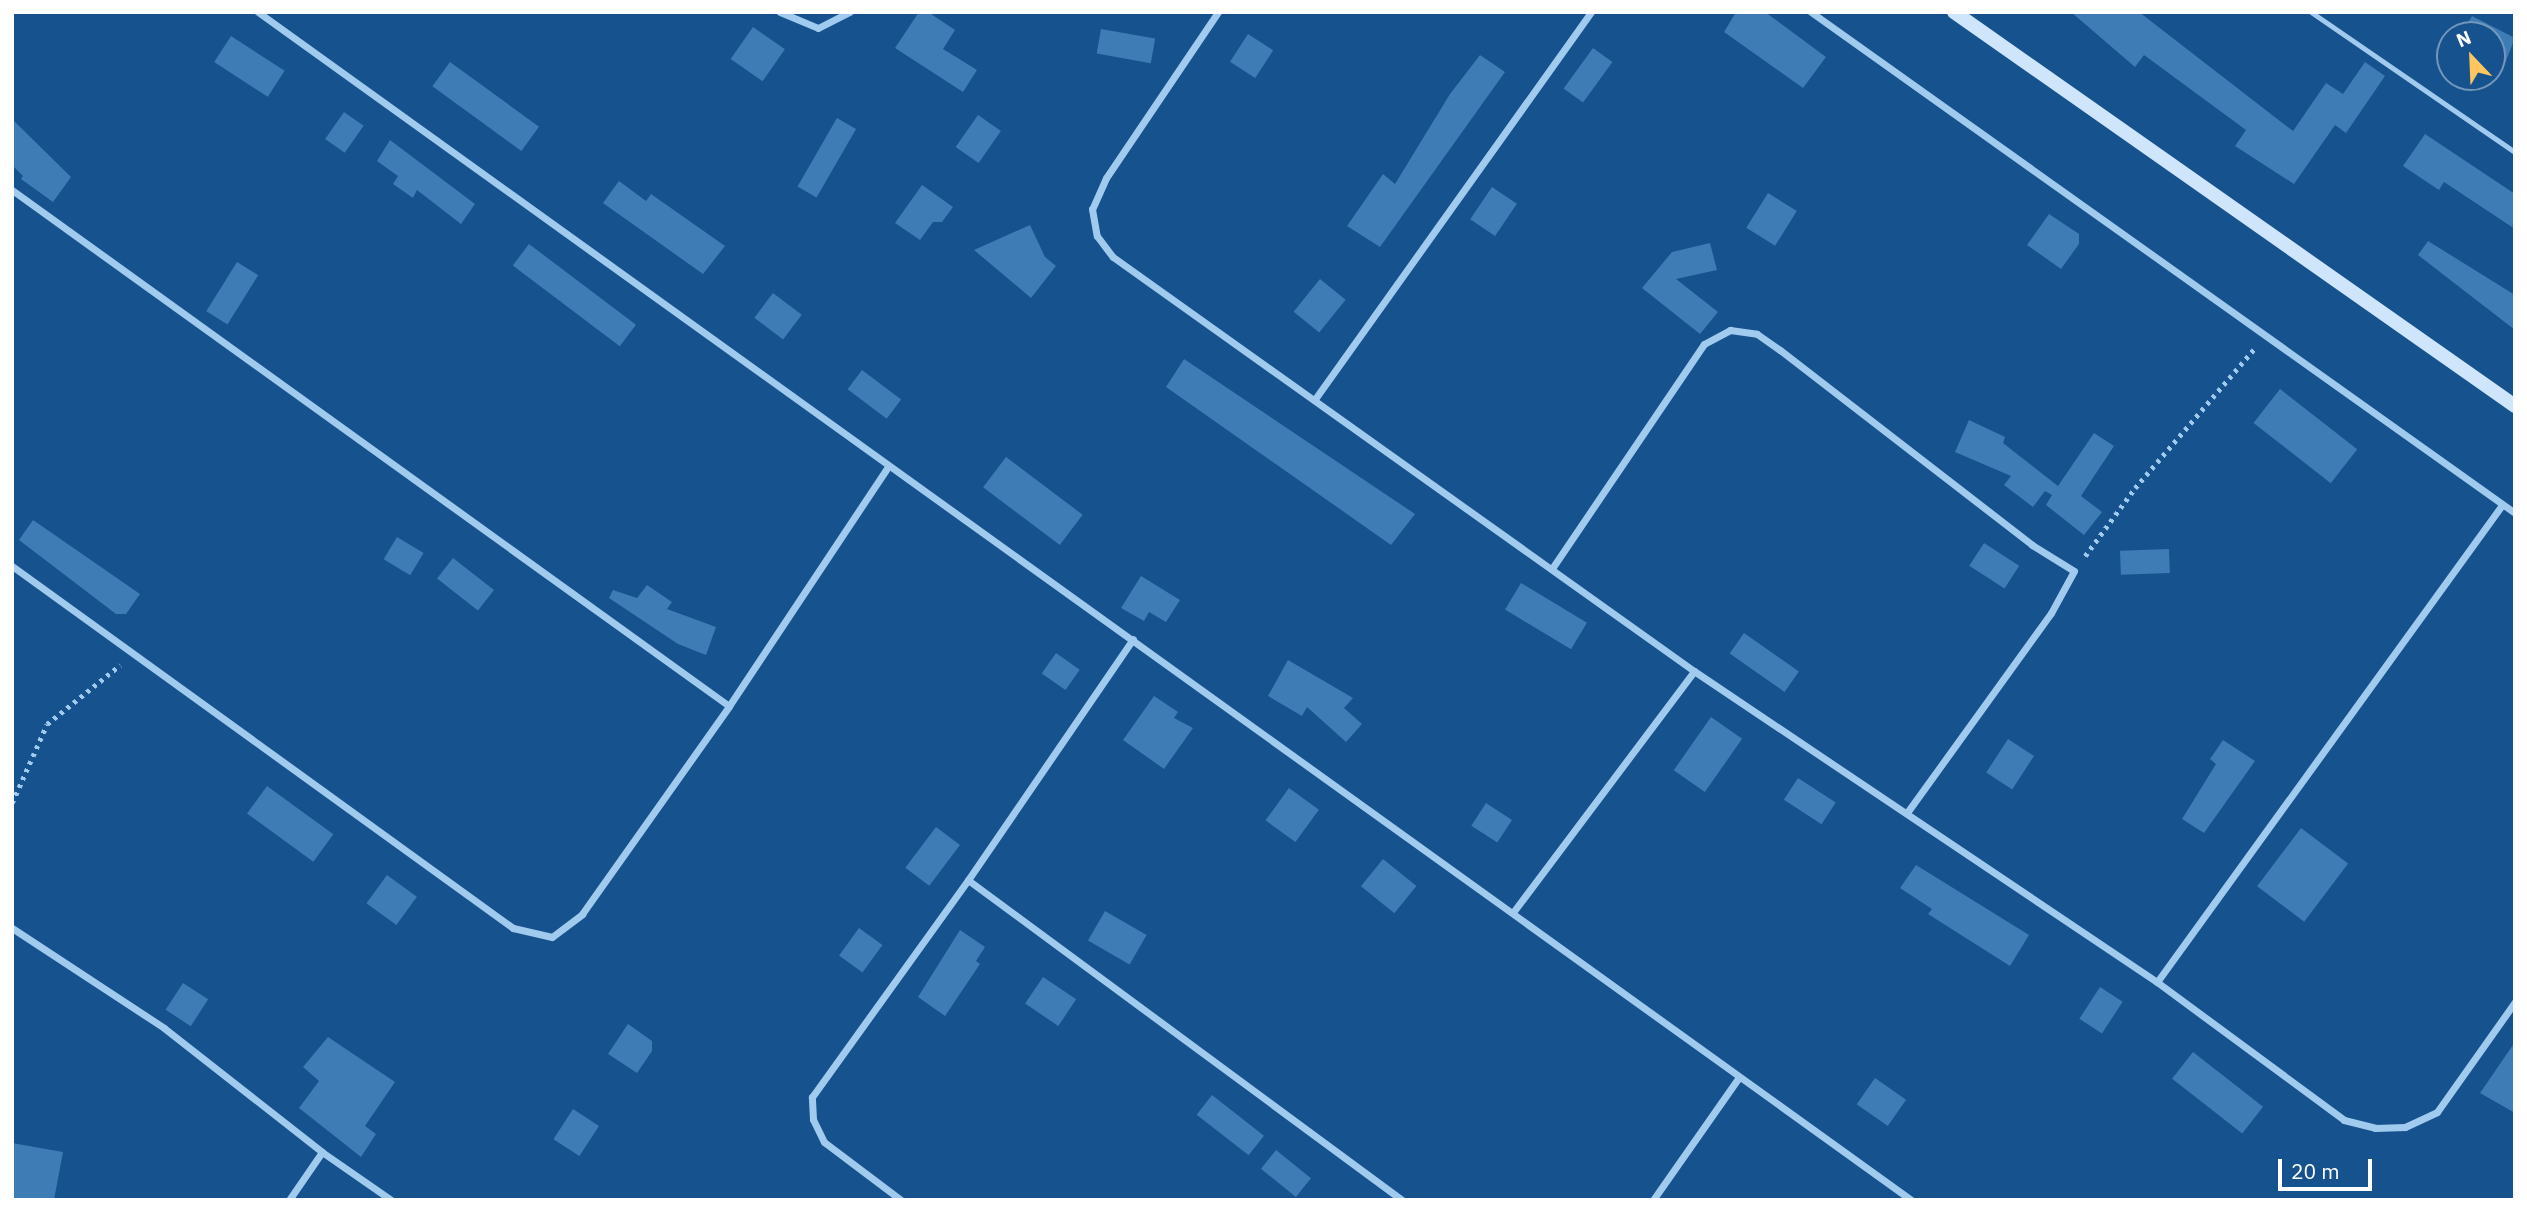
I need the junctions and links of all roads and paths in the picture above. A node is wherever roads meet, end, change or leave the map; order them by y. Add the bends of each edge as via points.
1 (258, 12) edge
2 (780, 12) edge
3 (850, 12) edge
4 (1218, 12) edge
5 (1591, 12) edge
6 (1811, 12) edge
7 (1954, 12) edge
8 (2311, 12) edge
9 (2515, 152) edge
10 (12, 190) edge
11 (2266, 335) junction
12 (1315, 399) junction
13 (2515, 406) edge
14 (888, 467) junction
15 (2502, 505) junction
16 (2515, 513) edge
17 (12, 566) edge
18 (1553, 567) junction
19 (2074, 571) junction
20 (1133, 639) junction
21 (122, 644) junction
22 (1694, 671) junction
23 (729, 706) junction
24 (12, 803) edge
25 (1908, 811) junction
26 (968, 880) junction
27 (1514, 911) junction
28 (12, 928) edge
29 (2157, 982) junction
30 (2515, 1002) edge
31 (1739, 1077) junction
32 (322, 1152) junction
33 (289, 1200) edge
34 (391, 1200) edge
35 (901, 1200) edge
36 (1402, 1200) edge
37 (1653, 1200) edge
38 (1911, 1200) edge

1 - 14 street
2 - 3 street via 818,28
4 - 12 street via 1106,178 1092,209 1097,236 1113,257
5 - 12 street
6 - 11 street
7 - 13 street
8 - 9 lane
10 - 23 street
11 - 15 street
11 - 19 path via 2135,488
12 - 18 street
14 - 20 street
14 - 23 street
15 - 16 street
15 - 29 street
17 - 21 street
18 - 19 street via 1685,369 1704,344 1730,330 1756,334 1780,350 2032,545
18 - 22 street
19 - 25 street via 2051,613
20 - 26 street
20 - 27 street
21 - 23 street via 513,928 552,937 582,914
21 - 24 path via 120,668 47,724
22 - 25 street
22 - 27 street
25 - 29 street
26 - 35 street via 812,1097 813,1119 824,1142
26 - 36 street
27 - 31 street
28 - 32 street via 164,1028
29 - 30 street via 2344,1120 2375,1128 2405,1127 2437,1112
31 - 37 street
31 - 38 street
32 - 33 street
32 - 34 street

